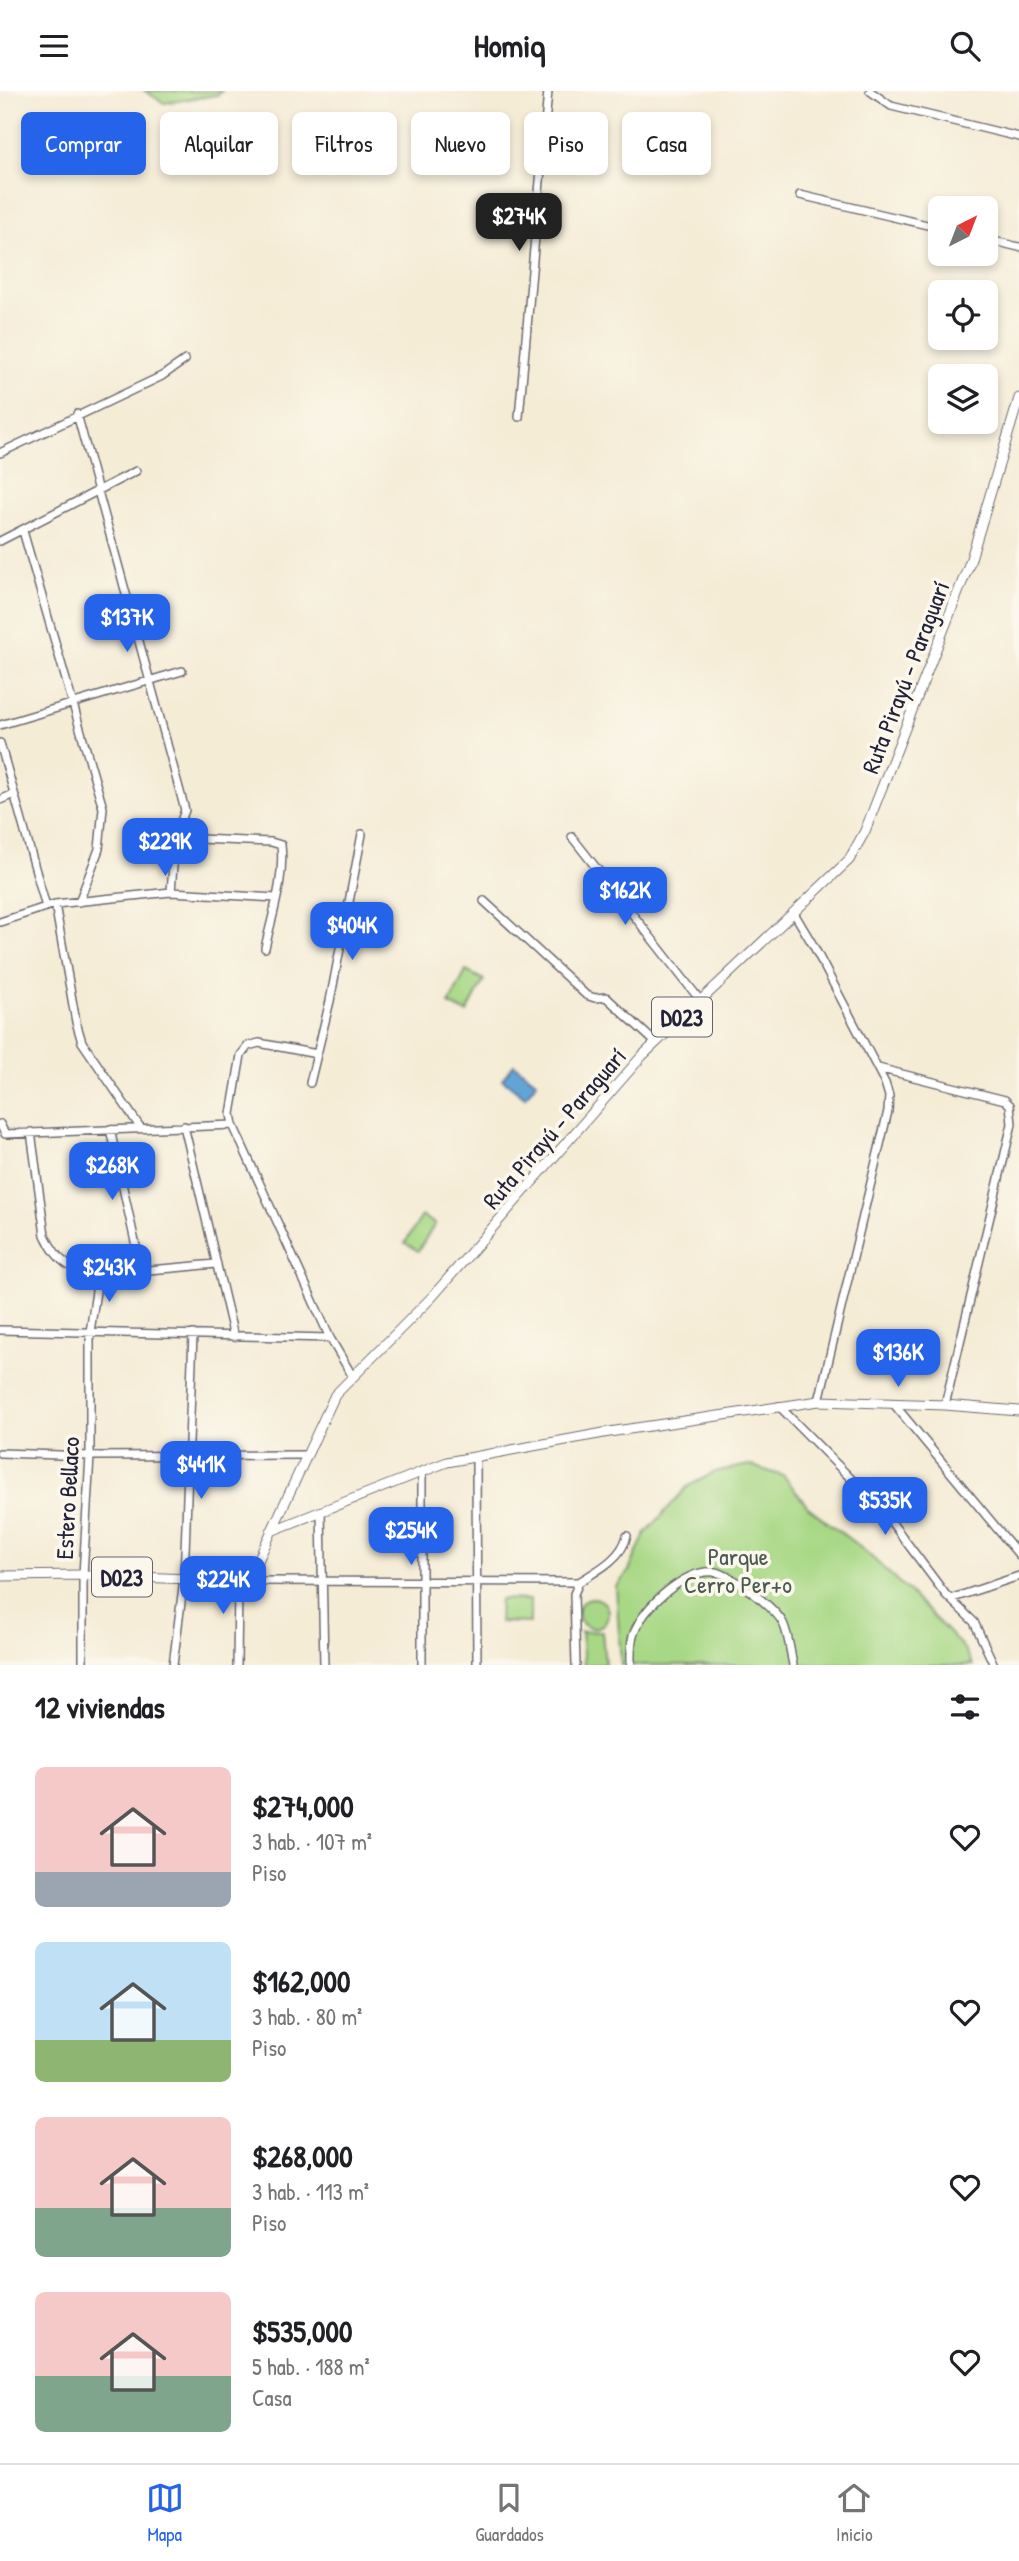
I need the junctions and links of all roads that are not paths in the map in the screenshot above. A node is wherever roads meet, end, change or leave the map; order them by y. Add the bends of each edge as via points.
1 (548, 91) edge
2 (870, 91) edge
3 (1019, 137) edge
4 (800, 195) dead end
5 (928, 225) edge
6 (998, 242) edge
7 (1019, 247) edge
8 (185, 360) dead end
9 (1019, 398) edge
10 (77, 414) junction
11 (519, 417) dead end
12 (0, 453) edge
13 (136, 471) dead end
14 (98, 491) junction
15 (23, 531) junction
16 (0, 541) edge
17 (182, 671) dead end
18 (149, 681) junction
19 (73, 704) junction
20 (0, 725) edge
21 (0, 743) edge
22 (14, 794) junction
23 (0, 800) edge
24 (362, 834) dead end
25 (572, 837) dead end
26 (175, 838) junction
27 (171, 892) junction
28 (276, 898) junction
29 (484, 901) dead end
30 (79, 902) junction
31 (55, 904) junction
32 (46, 907) junction
33 (794, 913) junction
34 (0, 922) edge
35 (265, 948) dead end
36 (700, 1000) junction
37 (656, 1043) junction
38 (317, 1054) junction
39 (878, 1068) junction
40 (310, 1083) dead end
41 (0, 1124) edge
42 (233, 1125) junction
43 (184, 1126) junction
44 (140, 1128) junction
45 (110, 1129) junction
46 (31, 1132) junction
47 (217, 1264) junction
48 (141, 1269) junction
49 (99, 1271) junction
50 (0, 1330) edge
51 (90, 1332) junction
52 (193, 1334) junction
53 (234, 1337) junction
54 (330, 1338) junction
55 (354, 1377) junction
56 (819, 1401) junction
57 (892, 1403) junction
58 (945, 1405) junction
59 (779, 1406) junction
60 (1019, 1411) edge
61 (0, 1453) edge
62 (189, 1455) junction
63 (305, 1455) junction
64 (90, 1456) junction
65 (476, 1457) junction
66 (422, 1471) junction
67 (321, 1511) junction
68 (271, 1531) junction
69 (627, 1537) dead end
70 (1019, 1555) edge
71 (0, 1576) edge
72 (83, 1576) junction
73 (1019, 1576) edge
74 (184, 1579) junction
75 (323, 1580) junction
76 (244, 1581) junction
77 (422, 1581) junction
78 (477, 1581) junction
79 (579, 1583) junction
80 (950, 1599) junction
81 (83, 1665) edge
82 (173, 1665) edge
83 (237, 1665) edge
84 (324, 1665) edge
85 (422, 1665) edge
86 (477, 1665) edge
87 (576, 1665) edge
88 (631, 1665) edge
89 (793, 1665) edge
90 (994, 1665) edge

1 - 11 street
2 - 3 street via 891,106
4 - 5 street
6 - 7 street
8 - 10 street via 162,376
9 - 33 main road, Ruta Pirayú - Paraguarí / D023 via 962,586 865,831 849,860
10 - 12 street
10 - 14 street
13 - 14 street
14 - 15 street
14 - 18 street
15 - 16 street
15 - 19 street
17 - 18 street
18 - 19 street
18 - 26 street via 186,810
19 - 20 street
19 - 30 street via 103,808 99,849
21 - 22 street
22 - 23 street
22 - 32 street
24 - 38 street
25 - 36 street
26 - 27 street
26 - 28 street via 281,845
27 - 28 street
27 - 30 street
28 - 35 street
29 - 37 street via 586,995 606,997
30 - 31 street
31 - 32 street
31 - 44 street via 82,1042
32 - 34 street
33 - 36 main road, Ruta Pirayú - Paraguarí / D023
33 - 39 street
36 - 37 main road, Ruta Pirayú - Paraguarí / D023
37 - 55 main road, Ruta Pirayú - Paraguarí / D023 via 432,1297
38 - 40 street
38 - 42 street via 259,1043 248,1046 241,1055
39 - 56 street via 889,1097 888,1111
39 - 58 street via 1010,1105 1012,1123
41 - 46 street via 5,1133
42 - 43 street
42 - 54 street
43 - 44 street
43 - 47 street
44 - 45 street
45 - 46 street
45 - 48 street
46 - 49 street via 45,1235 52,1250 67,1265
47 - 48 street
47 - 53 street
48 - 49 street
49 - 51 street, Estero Bellaco
50 - 51 street
51 - 52 street
51 - 64 street, Estero Bellaco
52 - 53 street
52 - 62 street
53 - 54 street
54 - 55 street
55 - 63 main road, Ruta Pirayú - Paraguarí / D023 via 335,1395
56 - 57 main road
56 - 59 main road
57 - 58 main road
57 - 70 street
58 - 60 main road
59 - 65 main road via 555,1440
59 - 80 street via 876,1504
61 - 64 street
62 - 63 street
62 - 64 street
62 - 74 street
63 - 68 main road, Ruta Pirayú - Paraguarí / D023
64 - 72 street, Estero Bellaco
65 - 66 main road
65 - 78 street
66 - 67 main road
66 - 77 street
67 - 68 main road
67 - 75 street
68 - 76 main road, Ruta Pirayú - Paraguarí / D023
69 - 79 street via 624,1548 611,1561
71 - 72 main road, D023
72 - 74 main road, D023
72 - 81 street, Estero Bellaco
73 - 80 street
74 - 76 main road, D023
74 - 82 street
75 - 76 street
75 - 77 street
75 - 84 street
76 - 83 street via 237,1587
77 - 78 street
77 - 85 street
78 - 79 street
78 - 86 street
79 - 87 street via 574,1594
80 - 90 street via 974,1622
88 - 89 street via 633,1635 649,1608 667,1591 702,1572 728,1576 773,1610 786,1632

